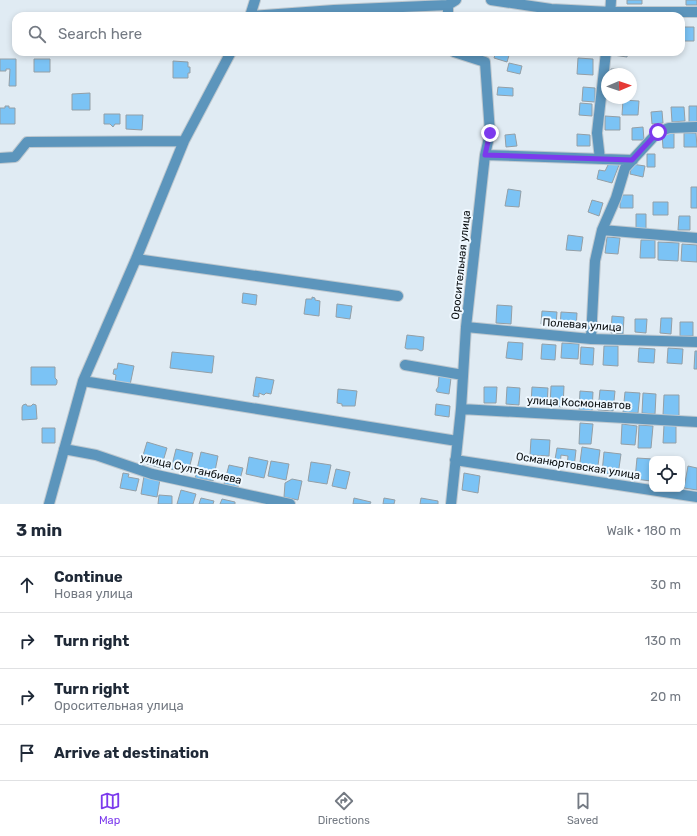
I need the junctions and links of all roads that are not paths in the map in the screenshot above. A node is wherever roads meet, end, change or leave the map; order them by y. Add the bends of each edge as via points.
1 (255, 0) edge
2 (490, 0) edge
3 (611, 0) edge
4 (452, 3) edge
5 (251, 12) edge
6 (306, 12) edge
7 (586, 12) edge
8 (610, 12) edge
9 (685, 12) edge
10 (697, 12) edge
11 (229, 56) edge
12 (466, 56) edge
13 (606, 56) edge
14 (697, 128) edge
15 (184, 141) junction
16 (485, 155) junction
17 (0, 158) edge
18 (600, 159) junction
19 (632, 160) junction
20 (602, 230) junction
21 (697, 238) edge
22 (136, 259) junction
23 (398, 296) dead end
24 (466, 326) junction
25 (590, 339) junction
26 (697, 342) edge
27 (405, 365) dead end
28 (463, 374) junction
29 (83, 381) junction
30 (460, 409) junction
31 (697, 422) edge
32 (457, 441) junction
33 (64, 449) junction
34 (455, 460) junction
35 (697, 496) edge
36 (49, 504) edge
37 (290, 504) edge
38 (451, 504) edge

1 - 5 street
2 - 7 street
3 - 8 street
4 - 6 street
9 - 10 street
11 - 15 street
12 - 16 street, Оросительная улица via 485,62 490,133
13 - 18 street via 597,133
14 - 19 street via 669,128 658,132
15 - 17 street via 27,142 15,157
15 - 22 street
16 - 18 street
16 - 24 street, Оросительная улица
18 - 19 street
19 - 20 street via 625,168
20 - 21 street
20 - 25 street via 595,261
22 - 23 street
22 - 29 street
24 - 25 street, Полевая улица
24 - 28 street, Оросительная улица
25 - 26 street, Полевая улица
27 - 28 street
28 - 30 street, Оросительная улица
29 - 32 street
29 - 33 street
30 - 31 street, улица Космонавтов
30 - 32 street, Оросительная улица
32 - 34 street, Оросительная улица
33 - 36 street
33 - 37 street, улица Султанбиева via 96,455 152,474
34 - 35 street, Османюртовская улица
34 - 38 street, Оросительная улица

